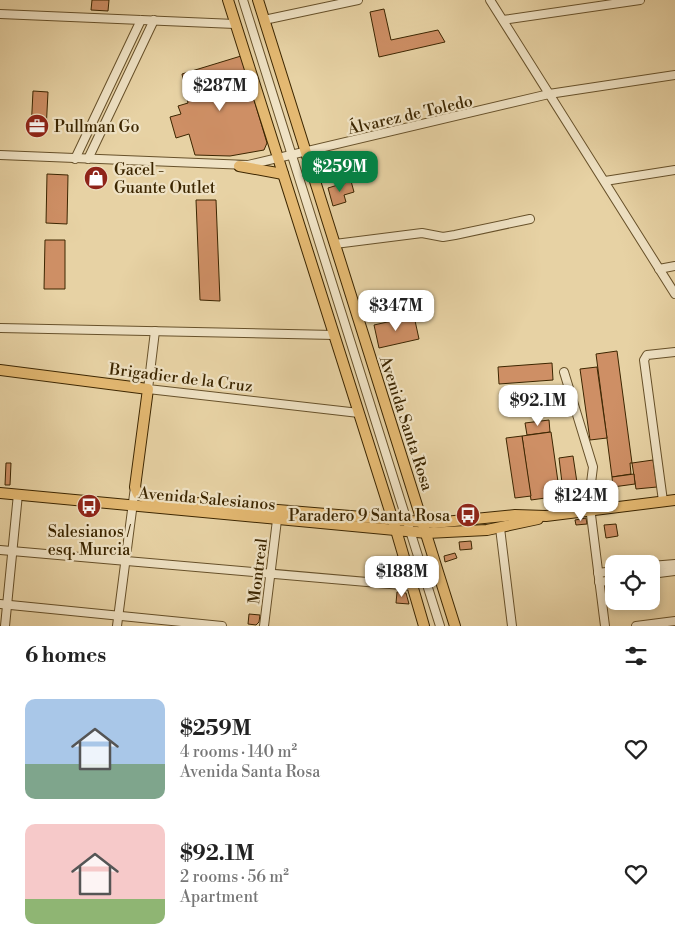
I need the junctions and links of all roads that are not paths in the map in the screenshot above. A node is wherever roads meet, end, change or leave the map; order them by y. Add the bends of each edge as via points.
1 (228, 0) edge
2 (243, 0) edge
3 (258, 0) edge
4 (358, 0) edge
5 (490, 0) edge
6 (640, 0) edge
7 (0, 14) edge
8 (141, 20) junction
9 (154, 20) junction
10 (264, 20) junction
11 (503, 20) junction
12 (235, 24) junction
13 (675, 75) edge
14 (549, 94) junction
15 (306, 153) junction
16 (0, 155) edge
17 (292, 156) junction
18 (75, 159) junction
19 (88, 159) junction
20 (278, 159) junction
21 (239, 166) junction
22 (675, 170) edge
23 (283, 174) junction
24 (605, 181) junction
25 (530, 219) dead end
26 (335, 244) junction
27 (675, 266) edge
28 (659, 269) junction
29 (675, 294) edge
30 (0, 328) edge
31 (155, 332) junction
32 (334, 335) junction
33 (675, 352) edge
34 (0, 370) edge
35 (564, 372) dead end
36 (148, 388) junction
37 (359, 413) junction
38 (135, 487) junction
39 (0, 492) edge
40 (18, 494) junction
41 (675, 500) edge
42 (663, 502) junction
43 (132, 506) junction
44 (591, 511) junction
45 (546, 516) junction
46 (277, 520) junction
47 (395, 525) junction
48 (410, 526) junction
49 (425, 528) junction
50 (500, 528) junction
51 (0, 550) edge
52 (12, 551) junction
53 (125, 562) junction
54 (660, 567) edge
55 (673, 568) edge
56 (605, 572) edge
57 (660, 572) edge
58 (598, 573) junction
59 (270, 574) junction
60 (605, 581) edge
61 (599, 582) junction
62 (413, 586) junction
63 (4, 605) edge
64 (118, 615) junction
65 (675, 621) edge
66 (5, 626) edge
67 (117, 626) edge
68 (222, 626) edge
69 (264, 626) edge
70 (424, 626) edge
71 (440, 626) edge
72 (455, 626) edge
73 (512, 626) edge
74 (605, 626) edge
75 (636, 626) edge

1 - 12 main road
2 - 17 street
3 - 10 main road, Avenida Santa Rosa
4 - 10 street
5 - 11 street
6 - 11 street
7 - 8 street
8 - 9 street
8 - 18 street
9 - 12 street
9 - 19 street
10 - 15 main road, Avenida Santa Rosa
11 - 14 street
12 - 20 main road
13 - 14 street, Álvarez de Toledo
14 - 15 street, Álvarez de Toledo
14 - 24 street
15 - 17 street, Álvarez de Toledo
15 - 26 main road, Avenida Santa Rosa
16 - 18 street, Álvarez de Toledo
17 - 20 street, Álvarez de Toledo
17 - 48 street
18 - 19 street, Álvarez de Toledo
19 - 21 street, Álvarez de Toledo
20 - 21 street, Álvarez de Toledo
20 - 23 main road
21 - 23 main road
22 - 24 street
23 - 32 main road
24 - 28 street
25 - 26 street via 456,236 422,234
26 - 49 main road, Avenida Santa Rosa
27 - 28 street
28 - 29 street
30 - 31 street
31 - 32 street
31 - 36 street
32 - 37 main road
33 - 42 street via 645,358
34 - 36 main road, Brigadier de la Cruz
35 - 44 street via 593,467 589,499
36 - 37 street, Brigadier de la Cruz
36 - 38 main road
37 - 47 main road
38 - 43 street
38 - 47 main road, Avenida Salesianos via 141,496 150,500
39 - 40 main road, Avenida Salesianos
40 - 43 main road, Avenida Salesianos
40 - 52 street
41 - 42 main road
42 - 44 main road
43 - 46 main road, Avenida Salesianos
43 - 53 street
44 - 45 main road
44 - 58 street
45 - 49 main road via 515,515
45 - 50 main road
46 - 47 main road, Avenida Salesianos
46 - 59 street, Montreal
47 - 48 main road, Avenida Salesianos
47 - 62 main road
48 - 49 main road, Avenida Salesianos
48 - 71 street
49 - 50 main road via 460,532
49 - 72 main road, Avenida Santa Rosa
50 - 73 street
51 - 52 street
52 - 53 street
52 - 63 street
53 - 59 street
53 - 64 street
54 - 55 street
55 - 57 street
56 - 58 street
58 - 61 street
59 - 62 street
59 - 69 street, Montreal
60 - 61 street
61 - 74 street
62 - 70 main road
63 - 64 street
63 - 66 street
64 - 67 street
64 - 68 street
65 - 75 street

